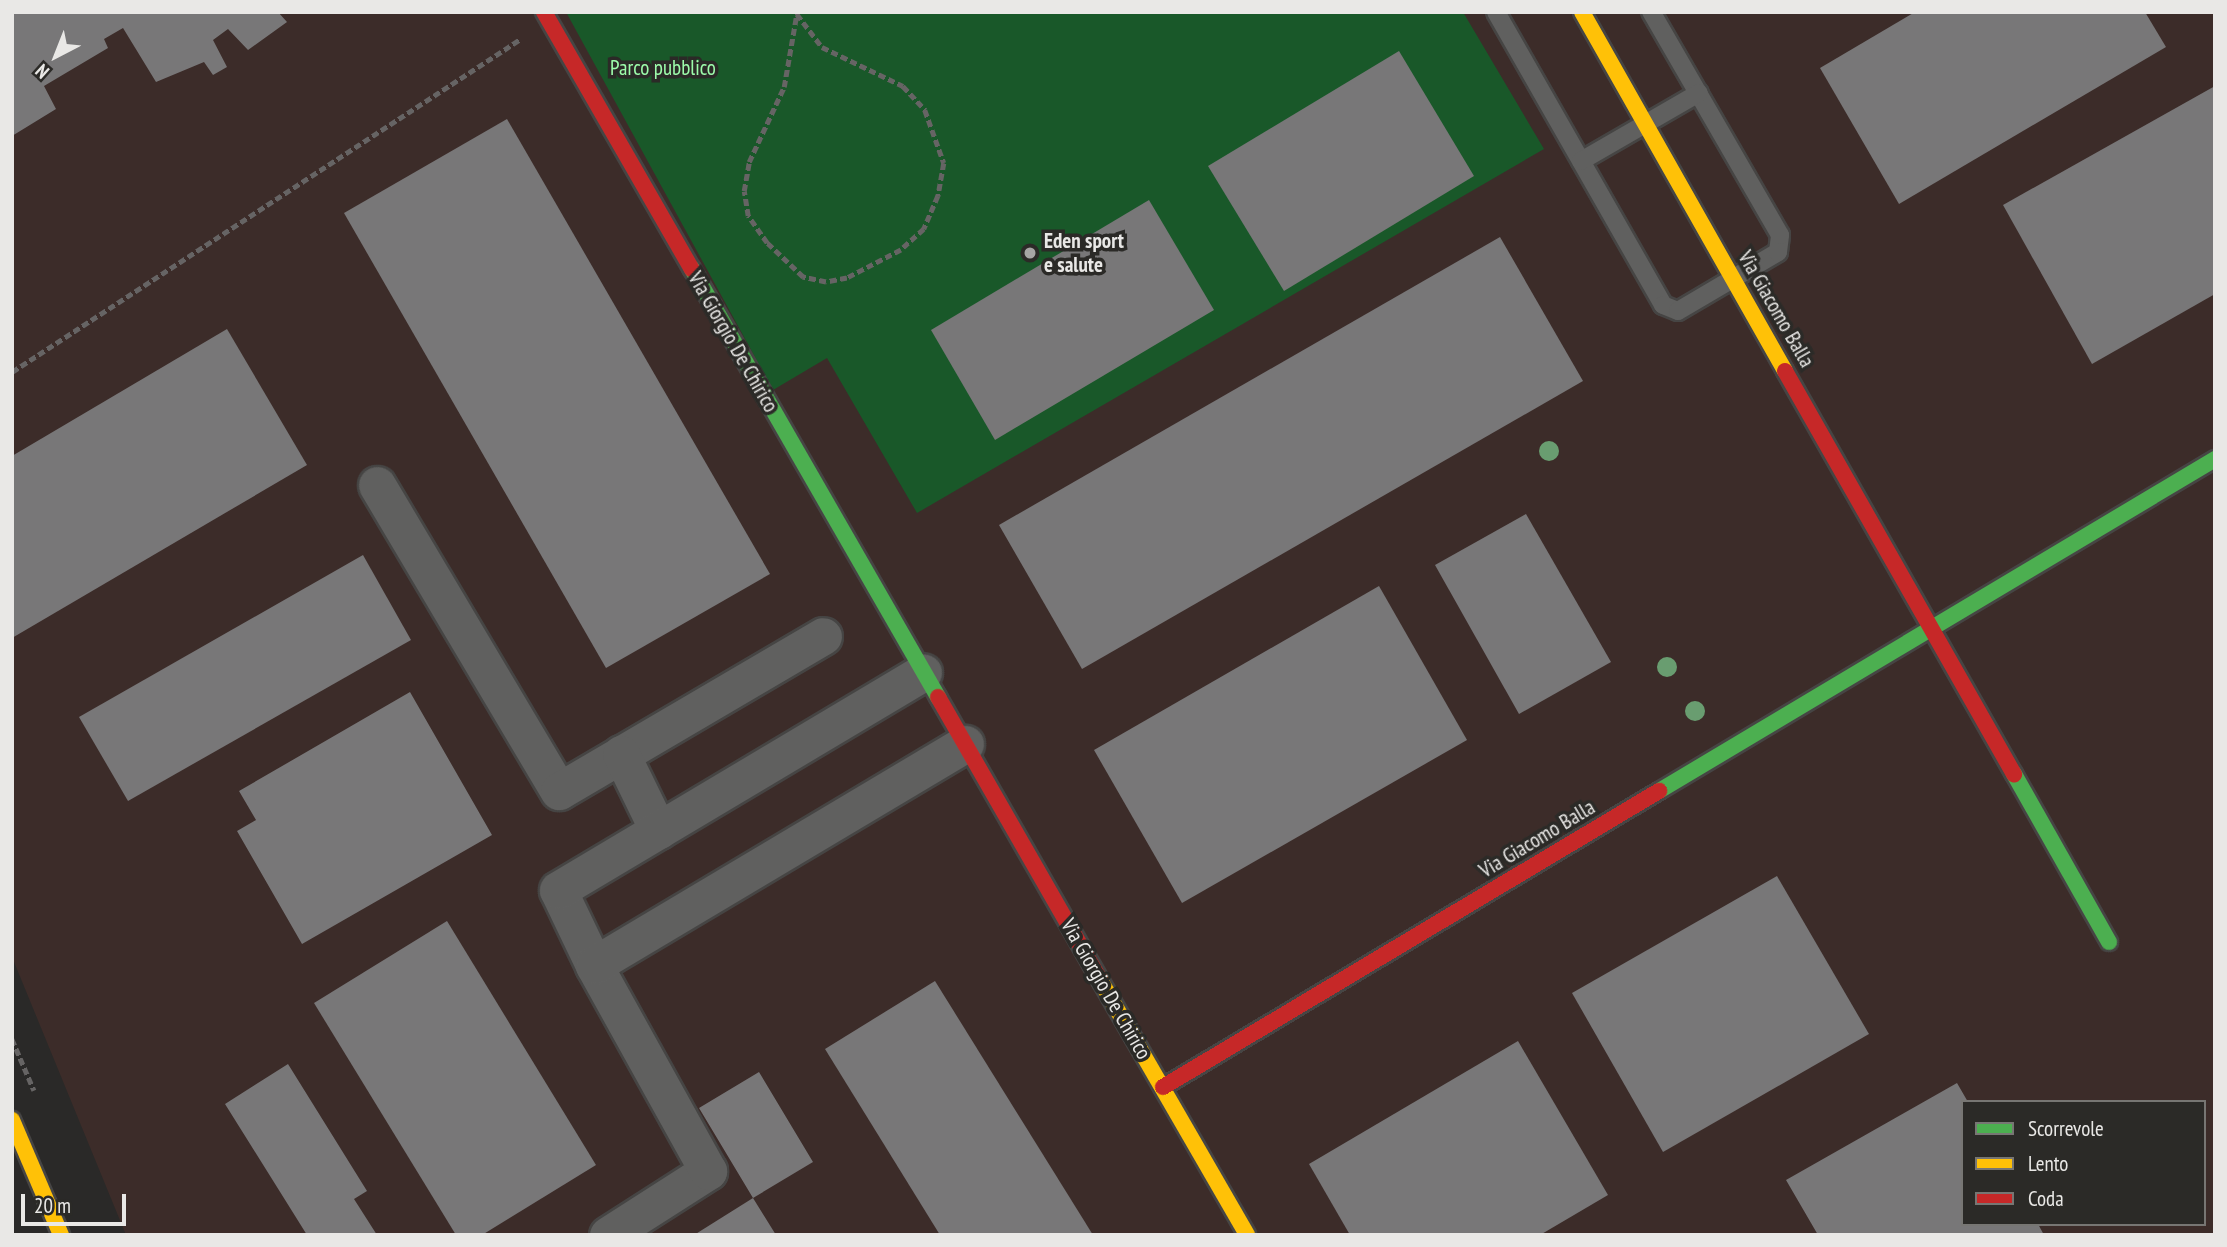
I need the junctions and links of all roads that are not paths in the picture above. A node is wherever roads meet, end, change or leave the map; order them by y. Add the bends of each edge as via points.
1 (1496, 12) edge
2 (1583, 12) edge
3 (1651, 12) edge
4 (546, 17) edge
5 (1699, 93) junction
6 (1646, 124) junction
7 (1581, 161) junction
8 (1735, 278) junction
9 (2215, 459) edge
10 (377, 485) dead end
11 (1932, 628) junction
12 (823, 636) dead end
13 (923, 672) junction
14 (964, 744) junction
15 (621, 754) junction
16 (658, 830) junction
17 (2109, 942) dead end
18 (594, 965) junction
19 (1163, 1087) junction
20 (12, 1120) edge
21 (61, 1235) edge
22 (608, 1235) edge
23 (1247, 1235) edge

1 - 7 lane
2 - 6 street, Via Giacomo Balla
3 - 5 lane
4 - 13 street, Via Giorgio De Chirico
5 - 6 lane
5 - 8 lane via 1780,235 1777,252
6 - 7 lane
6 - 8 street, Via Giacomo Balla
7 - 8 lane via 1663,305 1678,311
8 - 11 street, Via Giacomo Balla
9 - 11 street, Via Giacomo Balla
10 - 15 street via 559,791
11 - 17 street, Via Giacomo Balla
11 - 19 street, Via Giacomo Balla
12 - 15 street
13 - 14 street, Via Giorgio De Chirico
13 - 16 street
14 - 18 street
14 - 19 street, Via Giorgio De Chirico
15 - 16 street
16 - 18 street via 558,890
18 - 22 street via 708,1171
19 - 23 street, Via Giorgio De Chirico
20 - 21 street

